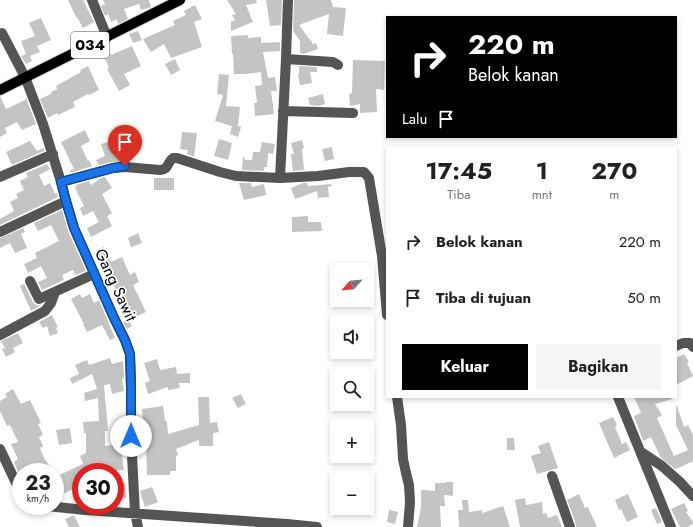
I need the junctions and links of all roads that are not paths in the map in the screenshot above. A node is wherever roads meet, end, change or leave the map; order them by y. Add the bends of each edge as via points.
1 (92, 0) edge
2 (180, 0) edge
3 (288, 0) edge
4 (2, 33) dead end
5 (107, 37) junction
6 (286, 59) junction
7 (338, 65) dead end
8 (25, 77) junction
9 (0, 90) edge
10 (283, 111) junction
11 (353, 113) dead end
12 (53, 154) junction
13 (0, 177) edge
14 (280, 178) junction
15 (61, 182) junction
16 (66, 201) junction
17 (0, 232) edge
18 (94, 274) junction
19 (30, 281) dead end
20 (55, 292) junction
21 (386, 303) edge
22 (0, 335) edge
23 (677, 345) edge
24 (693, 347) edge
25 (397, 398) edge
26 (618, 398) edge
27 (0, 449) edge
28 (641, 452) junction
29 (12, 474) edge
30 (552, 476) dead end
31 (693, 496) edge
32 (64, 508) edge
33 (135, 513) junction
34 (138, 527) edge
35 (317, 527) edge
36 (408, 527) edge
37 (570, 527) edge
38 (671, 527) edge

1 - 5 street
2 - 5 main road, 034
3 - 6 street
4 - 8 street, Gang Sawit
5 - 8 main road, 034
6 - 7 street via 333,62
6 - 10 street
8 - 9 main road, 034
8 - 12 street, Gang Sawit
10 - 11 street
10 - 14 street
12 - 13 street
12 - 15 street, Gang Sawit
14 - 15 street via 228,174 173,158 165,170 125,166
14 - 21 street via 349,172 364,172 367,175 382,256
15 - 16 street, Gang Sawit
16 - 17 street
16 - 18 street, Gang Sawit via 74,228
18 - 20 street
18 - 33 street, Gang Sawit via 130,354
19 - 20 street via 39,299
20 - 22 street via 45,310
23 - 24 street via 683,342 690,343
25 - 36 street via 403,459 409,485
26 - 28 street
27 - 29 street
28 - 31 street via 662,466
28 - 38 street
30 - 37 street
32 - 33 street
33 - 34 street, Gang Sawit
33 - 35 street

